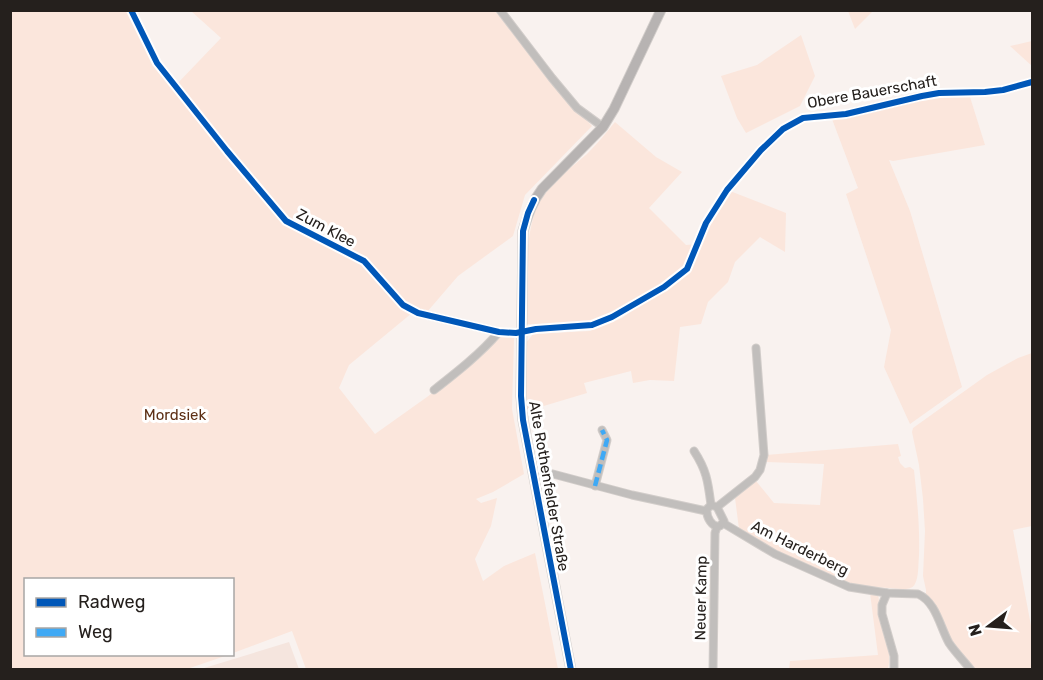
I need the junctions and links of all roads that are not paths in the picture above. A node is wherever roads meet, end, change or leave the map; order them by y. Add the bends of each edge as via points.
1 (131, 10) edge
2 (500, 10) edge
3 (661, 10) edge
4 (1032, 82) edge
5 (603, 127) junction
6 (499, 332) junction
7 (522, 332) junction
8 (756, 348) dead end
9 (434, 390) dead end
10 (602, 430) dead end
11 (694, 451) dead end
12 (533, 476) junction
13 (595, 486) junction
14 (712, 508) junction
15 (720, 525) junction
16 (887, 593) junction
17 (571, 669) edge
18 (713, 669) edge
19 (894, 669) edge
20 (971, 669) edge

1 - 6 street, Zum Klee via 163,71 286,221 364,261 403,304 418,313
2 - 5 street via 578,108
3 - 5 street, Alte Rothenfelder Straße
4 - 7 street, Obere Bauerschaft via 1003,90 939,93 846,114 803,118 783,129 727,190 706,223 687,269 664,287 592,325
5 - 7 street, Alte Rothenfelder Straße via 542,189 528,213 523,231
6 - 7 street, Zum Klee
6 - 9 street
7 - 12 street, Alte Rothenfelder Straße via 521,396
8 - 14 street via 764,455 755,477
10 - 13 street via 607,440
11 - 14 street via 706,473
12 - 13 street via 553,474
12 - 17 street, Alte Rothenfelder Straße
13 - 14 street
14 - 15 street via 723,517
14 - 15 street via 712,524
15 - 16 street, Am Harderberg via 849,587
15 - 18 street, Neuer Kamp via 715,533
16 - 19 street via 882,614
16 - 20 street, Am Harderberg via 918,594 925,599 937,614 950,643

